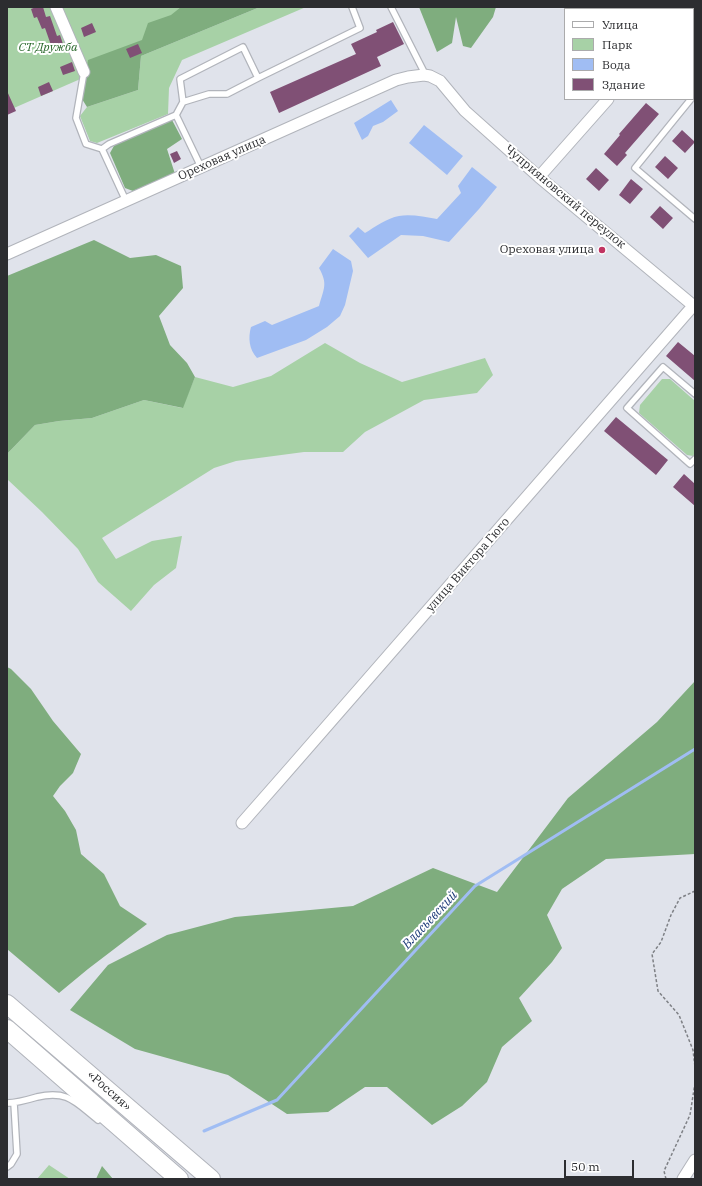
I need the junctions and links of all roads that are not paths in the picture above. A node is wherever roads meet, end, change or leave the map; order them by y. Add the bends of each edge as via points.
1 (56, 7) edge
2 (352, 7) edge
3 (391, 7) edge
4 (84, 72) joint
5 (424, 75) junction
6 (258, 78) junction
7 (440, 81) joint
8 (607, 100) edge
9 (690, 100) edge
10 (183, 102) junction
11 (176, 115) junction
12 (102, 149) junction
13 (201, 167) junction
14 (539, 177) junction
15 (126, 201) junction
16 (695, 219) edge
17 (7, 254) edge
18 (694, 307) edge
19 (695, 394) edge
20 (695, 459) edge
21 (242, 824) dead end
22 (7, 1004) edge
23 (7, 1029) edge
24 (7, 1103) edge
25 (14, 1103) junction
26 (103, 1124) dead end
27 (695, 1160) edge
28 (7, 1167) edge
29 (179, 1179) edge
30 (211, 1179) edge
31 (683, 1179) edge

1 - 4 street
2 - 6 lane via 360,28
3 - 5 lane via 424,70
4 - 12 lane via 76,118 86,144
5 - 7 street, Ореховая улица
5 - 13 street, Ореховая улица via 396,80
6 - 10 lane via 227,94 209,94
6 - 10 lane via 243,47 180,79
7 - 14 street, Чуприяновский переулок via 465,111
8 - 14 street
9 - 16 lane via 635,168
10 - 11 lane
11 - 12 lane
11 - 13 lane
12 - 15 lane
13 - 15 street, Ореховая улица
14 - 18 street, Чуприяновский переулок
15 - 17 street, Ореховая улица
18 - 21 street, улица Виктора Гюго
19 - 20 lane via 663,367 627,408 690,464
22 - 30 highway, «Россия»
23 - 29 highway, «Россия» via 144,1153
24 - 25 lane
25 - 26 lane via 46,1095 63,1096 70,1098
25 - 28 lane via 17,1154
27 - 31 street

